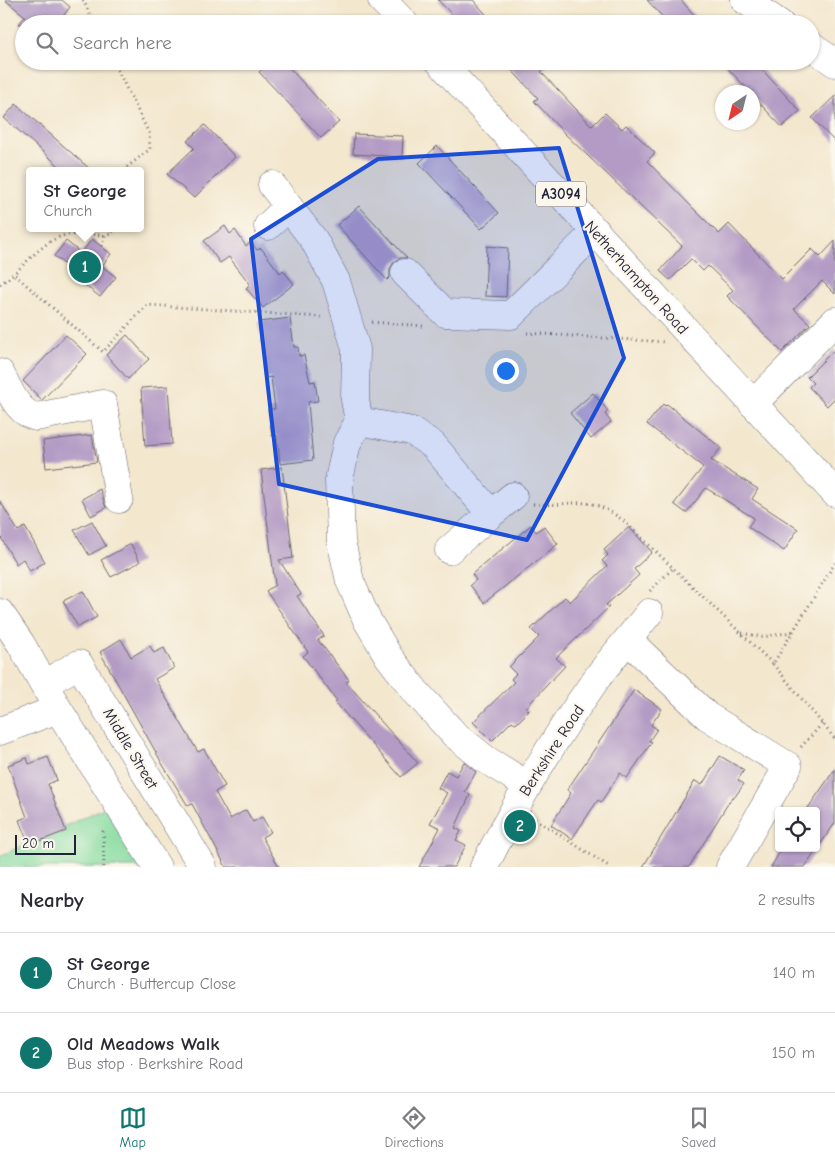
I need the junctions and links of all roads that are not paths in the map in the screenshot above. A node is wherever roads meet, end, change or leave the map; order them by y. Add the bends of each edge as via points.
1 (382, 0) edge
2 (745, 0) edge
3 (396, 15) edge
4 (767, 15) edge
5 (820, 52) edge
6 (835, 63) edge
7 (447, 70) edge
8 (272, 185) dead end
9 (288, 208) junction
10 (268, 226) dead end
11 (596, 232) junction
12 (405, 273) dead end
13 (835, 321) edge
14 (0, 374) edge
15 (753, 404) junction
16 (359, 421) junction
17 (835, 492) edge
18 (513, 496) road end
19 (119, 499) dead end
20 (491, 514) junction
21 (449, 550) dead end
22 (648, 604) road end
23 (0, 613) edge
24 (628, 640) junction
25 (44, 684) junction
26 (58, 709) junction
27 (0, 730) edge
28 (521, 795) junction
29 (157, 867) edge
30 (203, 867) edge
31 (484, 867) edge
32 (730, 867) edge

1 - 3 street
2 - 4 street
5 - 6 street
7 - 11 street, Netherhampton Road / A3094
8 - 9 street
9 - 10 street
9 - 16 street via 314,240 336,281 356,349 355,400
11 - 12 street via 511,315 444,313
11 - 15 street, Netherhampton Road / A3094
13 - 15 street
14 - 19 street via 27,415 36,417 103,404
15 - 17 street, Netherhampton Road / A3094
16 - 20 street via 412,431 433,445
16 - 28 street via 347,443 339,480 341,541 350,581 367,620 405,678 454,734 485,758
18 - 20 street
20 - 21 street
22 - 24 street, Berkshire Road
23 - 25 street
24 - 28 street, Berkshire Road via 596,680
24 - 32 street via 707,716 794,757
25 - 26 street
25 - 30 street, Middle Street via 79,664
26 - 27 street
26 - 29 street
28 - 31 street, Berkshire Road

